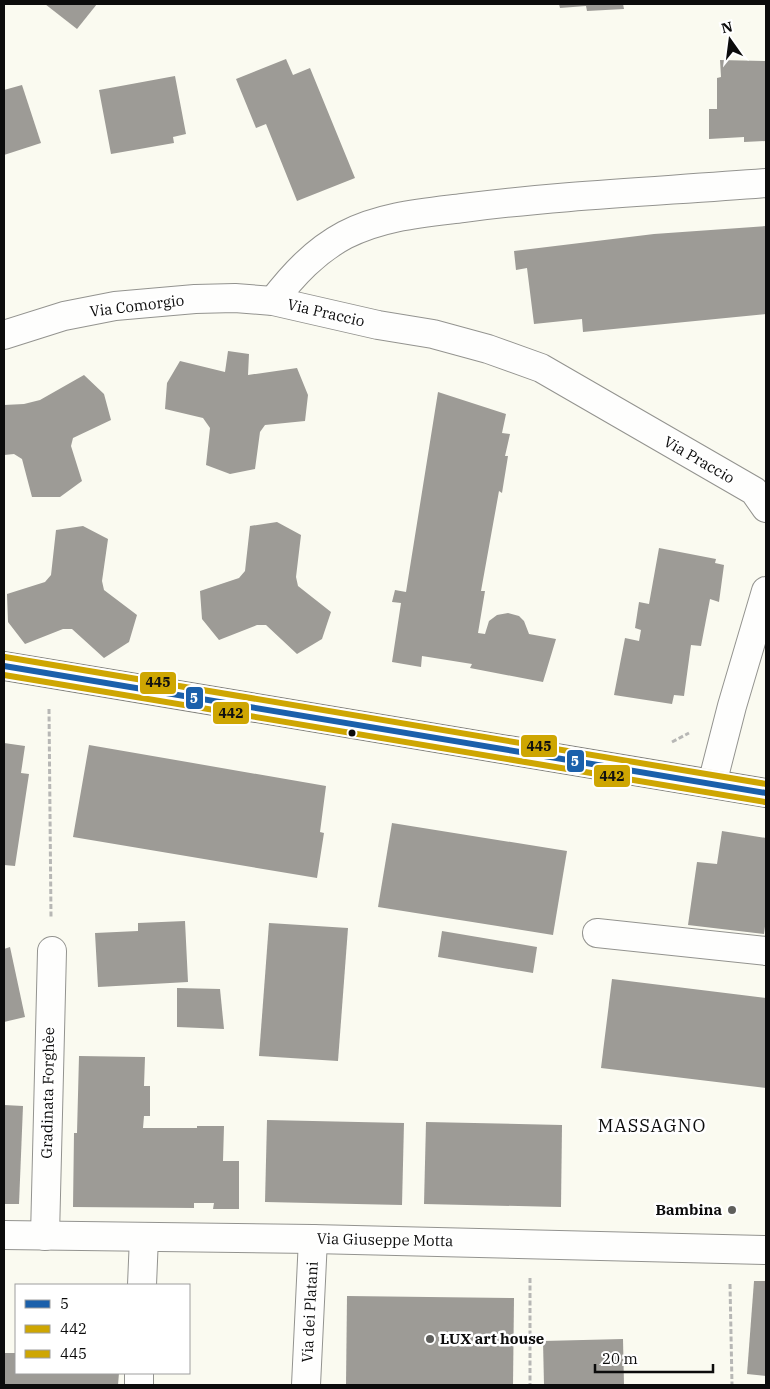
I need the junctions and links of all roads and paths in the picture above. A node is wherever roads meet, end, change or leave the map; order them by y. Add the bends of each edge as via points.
1 (766, 183) edge
2 (273, 301) junction
3 (4, 335) edge
4 (766, 508) edge
5 (766, 591) edge
6 (4, 666) edge
7 (54, 674) junction
8 (729, 718) junction
9 (663, 742) dead end
10 (712, 784) junction
11 (766, 793) edge
12 (597, 932) dead end
13 (52, 951) joint
14 (766, 951) edge
15 (4, 1234) edge
16 (45, 1236) junction
17 (144, 1237) junction
18 (313, 1239) junction
19 (766, 1250) edge
20 (530, 1273) dead end
21 (730, 1277) dead end
22 (142, 1284) edge
23 (306, 1385) edge
24 (530, 1385) edge
25 (732, 1385) edge

1 - 2 street, Via Praccio via 500,203 390,218 346,235 316,254
2 - 3 street, Via Comorgio via 234,298 115,306 64,316
2 - 4 street, Via Praccio via 433,334 541,368 754,491
5 - 8 street
6 - 7 main road
7 - 10 main road
7 - 13 path via 49,706
8 - 9 path via 705,712 692,731 672,742
8 - 10 street
10 - 11 main road
12 - 14 street
13 - 16 street, Gradinata Forghèe
15 - 16 street, Via Giuseppe Motta
16 - 17 street, Via Giuseppe Motta
17 - 18 street, Via Giuseppe Motta
17 - 22 street
18 - 19 street, Via Giuseppe Motta
18 - 23 street, Via dei Platani
20 - 24 path
21 - 25 path

